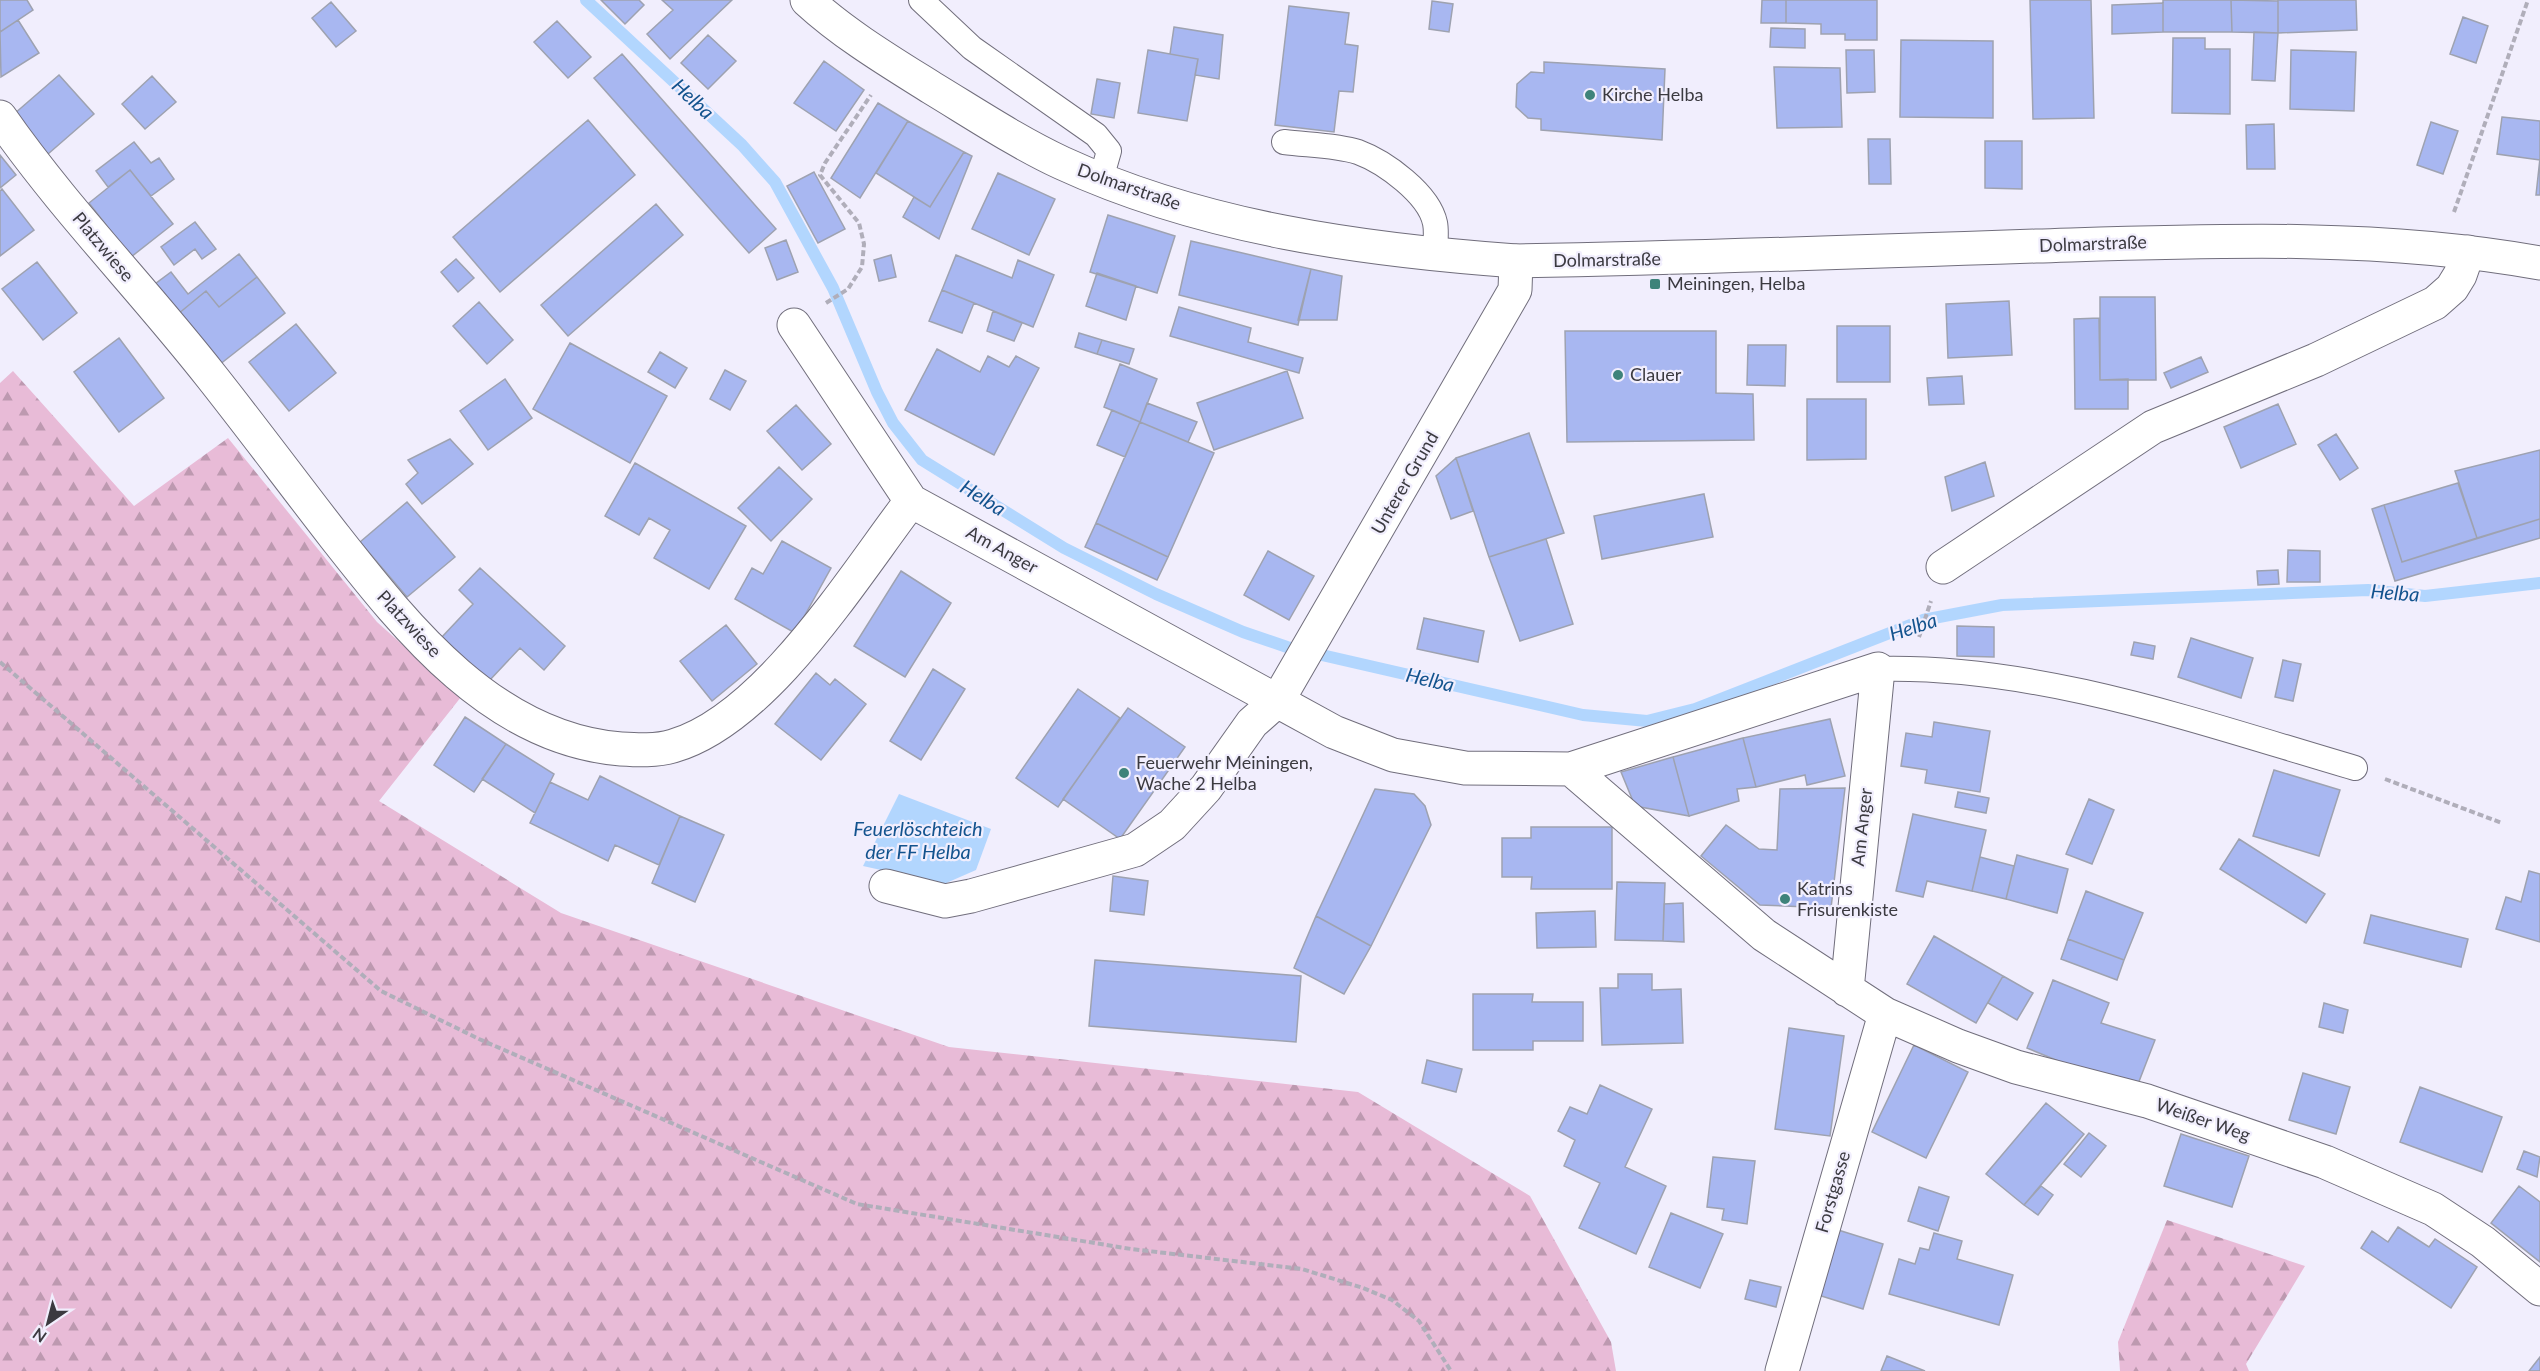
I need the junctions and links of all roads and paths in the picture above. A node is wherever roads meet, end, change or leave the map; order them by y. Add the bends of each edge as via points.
1 (807, 0) edge
2 (921, 0) edge
3 (2528, 0) edge
4 (891, 64) junction
5 (0, 117) edge
6 (1284, 142) dead end
7 (1101, 179) junction
8 (2455, 251) junction
9 (1435, 255) junction
10 (1516, 261) junction
11 (2540, 263) edge
12 (805, 317) joint
13 (911, 501) junction
14 (1943, 567) dead end
15 (1929, 606) dead end
16 (1920, 632) dead end
17 (0, 662) edge
18 (1878, 669) junction
19 (1285, 687) junction
20 (2355, 768) joint
21 (1571, 769) junction
22 (2502, 824) dead end
23 (886, 886) dead end
24 (1847, 990) junction
25 (1885, 1014) junction
26 (2540, 1289) edge
27 (1451, 1371) edge
28 (1782, 1371) edge

1 - 4 street, Dolmarstraße
2 - 7 lane via 972,48 1096,135 1109,151
3 - 8 path
4 - 7 street, Dolmarstraße via 1023,144
4 - 12 path via 820,175 858,224 864,244 861,267 848,289
5 - 13 street, Platzwiese via 32,163 210,374 414,633 474,688 534,725 570,740 643,751 693,739 723,722 790,660
6 - 9 lane via 1356,152 1379,162 1421,195 1428,206 1436,223
7 - 9 street, Dolmarstraße via 1202,212 1304,235
8 - 10 street, Dolmarstraße via 2356,244 2197,241
8 - 11 street, Dolmarstraße
8 - 14 street via 2460,275 2435,303 2316,360 2153,427
9 - 10 street, Dolmarstraße
10 - 19 street, Unterer Grund via 1515,290
12 - 13 street, Am Anger
13 - 19 street, Am Anger
15 - 16 path
17 - 27 path via 381,991 479,1039 857,1204 1131,1249 1302,1269 1363,1288 1392,1300 1419,1322
18 - 20 lane via 1979,673 2074,691 2170,714
18 - 21 street, Am Anger
18 - 24 street, Am Anger
19 - 21 street, Am Anger via 1334,732 1393,755 1466,768
19 - 23 street via 1172,825 1135,850 945,901
20 - 22 path
21 - 24 street via 1764,935
24 - 25 street, Weißer Weg
25 - 26 street, Weißer Weg via 2016,1067 2147,1101 2325,1162 2433,1209 2483,1242
25 - 28 street, Forstgasse

